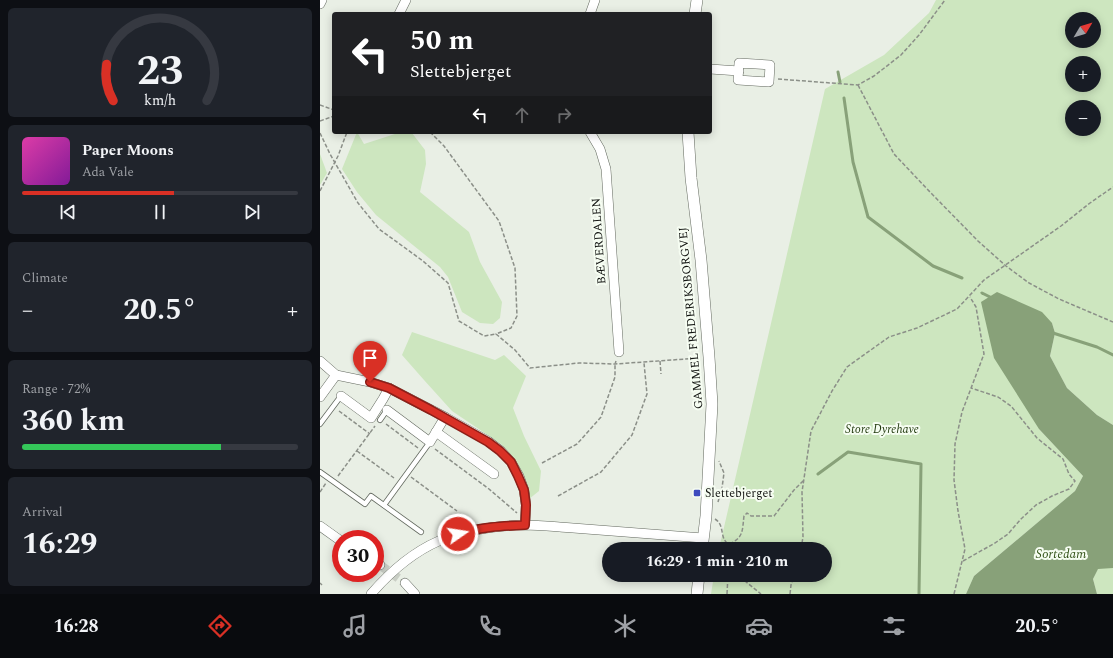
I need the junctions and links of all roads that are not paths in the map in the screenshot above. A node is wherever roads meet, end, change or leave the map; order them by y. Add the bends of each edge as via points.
1 (322, 0) edge
2 (406, 0) edge
3 (594, 0) edge
4 (697, 0) edge
5 (320, 4) edge
6 (400, 12) edge
7 (591, 12) edge
8 (695, 12) edge
9 (712, 69) edge
10 (739, 71) junction
11 (591, 134) edge
12 (688, 134) edge
13 (619, 352) road end
14 (320, 361) edge
15 (336, 375) junction
16 (389, 388) junction
17 (341, 396) joint
18 (320, 397) edge
19 (387, 410) joint
20 (445, 417) junction
21 (380, 420) road end
22 (320, 424) edge
23 (436, 432) junction
24 (430, 443) junction
25 (320, 472) edge
26 (494, 474) dead end
27 (384, 505) junction
28 (525, 521) junction
29 (320, 526) edge
30 (421, 532) dead end
31 (332, 535) edge
32 (696, 542) edge
33 (703, 542) edge
34 (698, 582) edge
35 (405, 583) tunnel mouth
36 (372, 594) edge
37 (415, 594) edge
38 (696, 594) edge

1 - 5 street
2 - 6 street
3 - 7 street
4 - 8 street
9 - 10 street
10 - 10 street via 738,80 769,82 770,65 739,63
11 - 13 street, BÆVERDALEN via 600,148 606,169
12 - 33 street, GAMMEL FREDERIKSBORGVEJ via 712,404
14 - 15 street
15 - 16 street
15 - 18 street
16 - 17 street via 371,418
16 - 20 street
17 - 22 lane
19 - 21 lane
19 - 24 street
20 - 23 street
20 - 28 street via 488,442 511,462 524,490
23 - 24 street
23 - 26 street
24 - 27 lane
25 - 27 lane via 364,504 371,496
27 - 30 lane
28 - 32 street
28 - 36 street via 467,531 430,545 398,566
29 - 31 street
34 - 38 street
35 - 37 street

